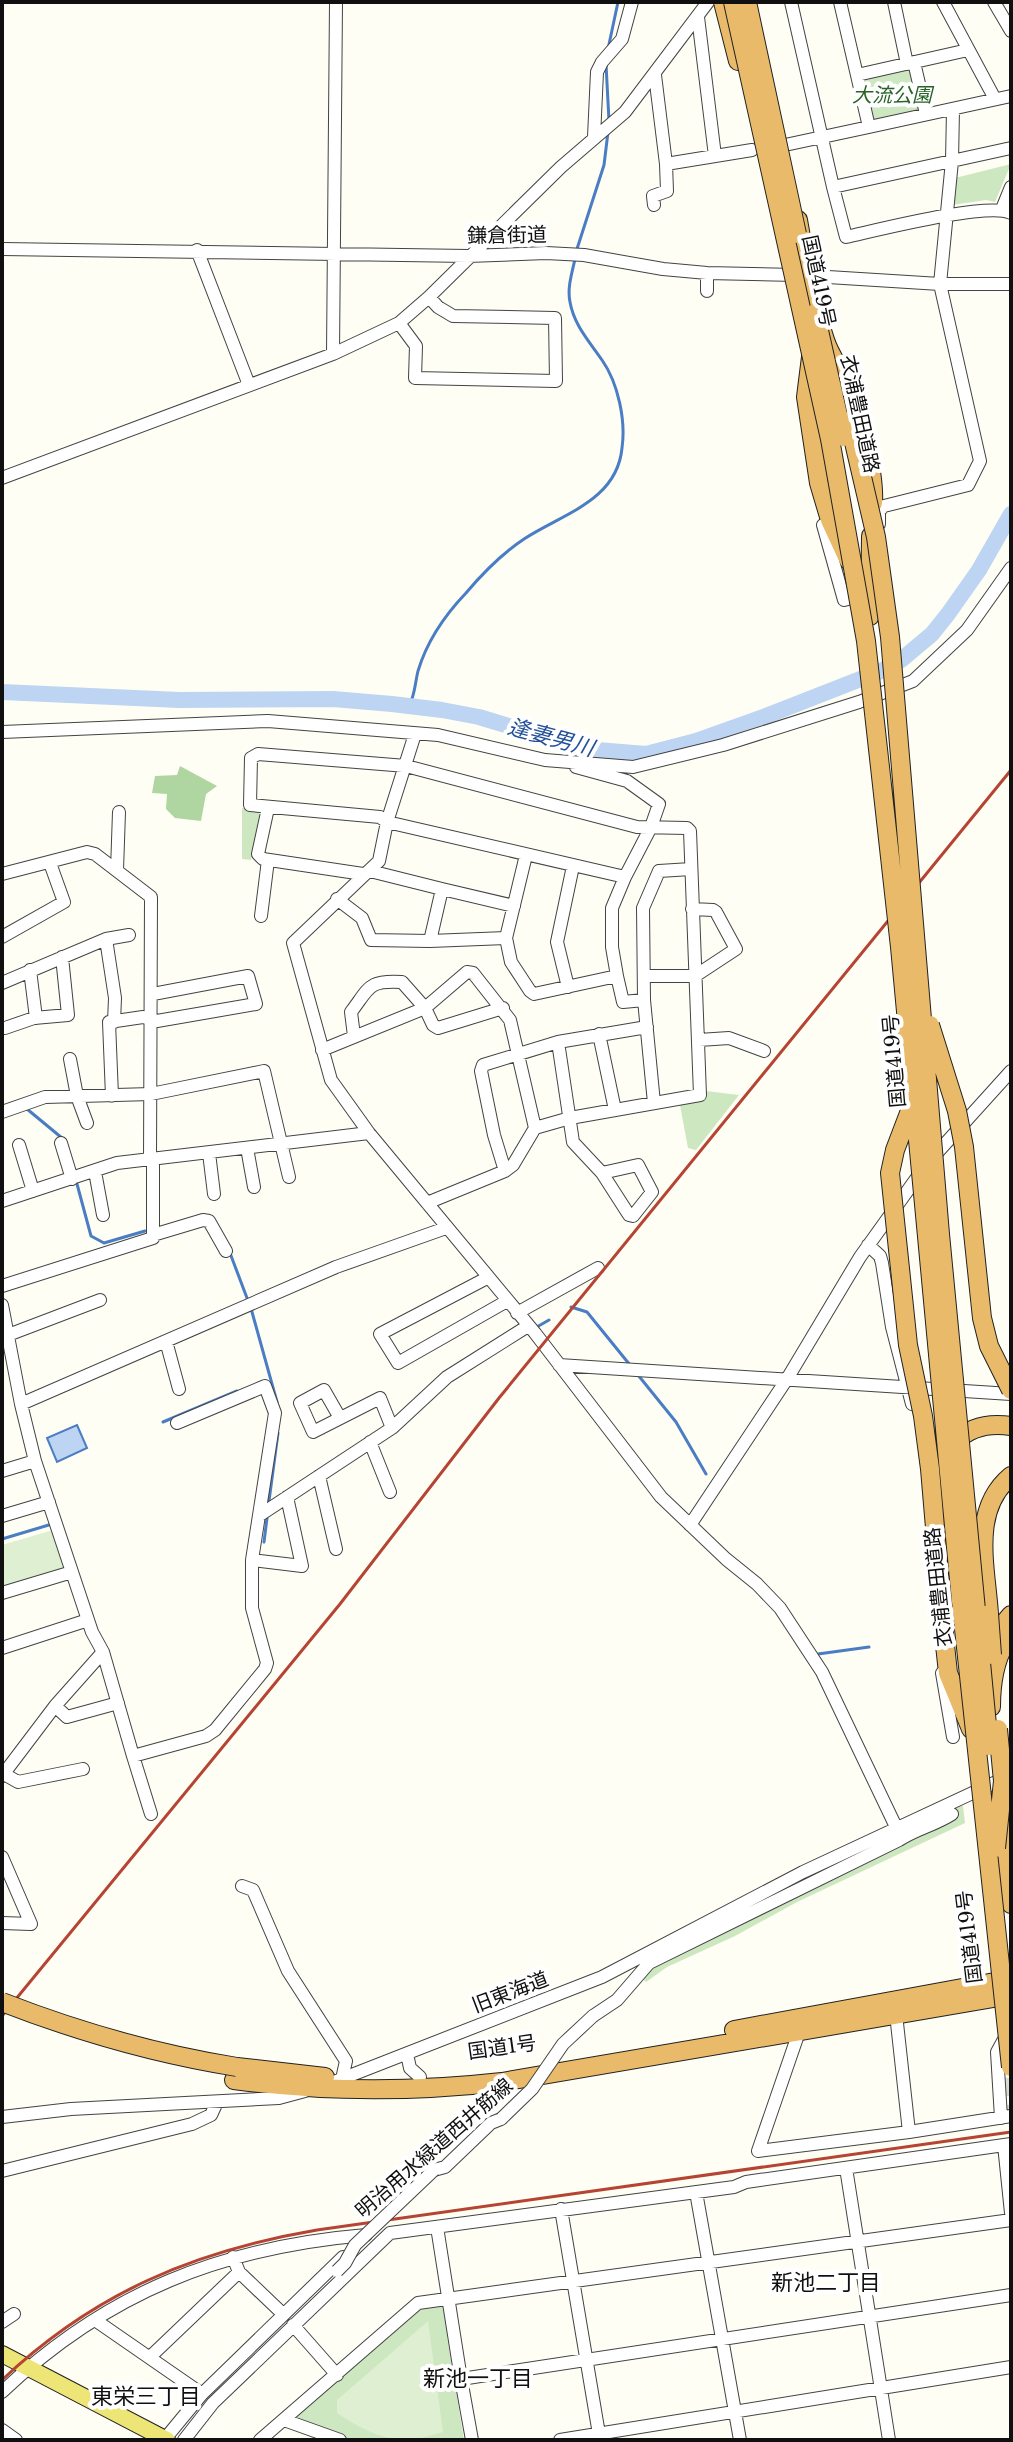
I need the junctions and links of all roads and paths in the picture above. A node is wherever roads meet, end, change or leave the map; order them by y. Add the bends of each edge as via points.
1 (336, 2) edge
2 (632, 2) edge
3 (708, 2) edge
4 (723, 2) edge
5 (733, 2) edge
6 (750, 2) edge
7 (791, 2) edge
8 (840, 2) edge
9 (894, 2) edge
10 (943, 2) edge
11 (994, 2) edge
12 (698, 17) junction
13 (1011, 31) edge
14 (968, 50) junction
15 (910, 63) junction
16 (655, 75) junction
17 (857, 75) junction
18 (1011, 96) edge
19 (995, 99) junction
20 (953, 110) junction
21 (926, 114) junction
22 (869, 127) junction
23 (594, 137) junction
24 (783, 138) junction
25 (821, 138) junction
26 (754, 144) junction
27 (1011, 148) edge
28 (715, 156) junction
29 (952, 161) junction
30 (666, 164) junction
31 (833, 187) junction
32 (1011, 187) edge
33 (654, 205) dead end
34 (1007, 211) edge
35 (948, 216) junction
36 (2, 249) edge
37 (197, 250) junction
38 (333, 254) junction
39 (468, 256) junction
40 (707, 273) junction
41 (802, 275) junction
42 (940, 284) junction
43 (1011, 284) edge
44 (707, 291) dead end
45 (429, 297) junction
46 (399, 323) junction
47 (333, 354) junction
48 (831, 356) junction
49 (811, 365) junction
50 (249, 385) junction
51 (2, 478) edge
52 (821, 522) dead end
53 (1011, 568) edge
54 (875, 592) dead end
55 (855, 597) dead end
56 (870, 616) junction
57 (2, 732) edge
58 (415, 734) junction
59 (567, 763) junction
60 (406, 766) junction
61 (633, 767) junction
62 (641, 792) junction
63 (268, 808) junction
64 (119, 812) dead end
65 (387, 822) junction
66 (651, 827) junction
67 (896, 836) junction
68 (526, 855) junction
69 (268, 860) junction
70 (50, 863) junction
71 (573, 866) junction
72 (691, 869) junction
73 (117, 870) junction
74 (366, 872) junction
75 (2, 874) edge
76 (625, 877) junction
77 (442, 889) junction
78 (337, 899) junction
79 (514, 906) junction
80 (692, 909) junction
81 (261, 916) dead end
82 (129, 935) dead end
83 (2, 937) edge
84 (506, 938) junction
85 (106, 939) junction
86 (430, 941) junction
87 (907, 953) dead end
88 (62, 957) junction
89 (30, 970) junction
90 (917, 975) junction
91 (617, 976) junction
92 (645, 976) junction
93 (695, 976) junction
94 (2, 983) edge
95 (568, 987) junction
96 (153, 994) junction
97 (644, 1000) junction
98 (425, 1008) junction
99 (503, 1008) junction
100 (36, 1018) junction
101 (150, 1018) junction
102 (114, 1022) junction
103 (647, 1027) junction
104 (5, 1028) dead end
105 (599, 1034) junction
106 (354, 1036) junction
107 (699, 1040) junction
108 (558, 1042) junction
109 (322, 1050) junction
110 (764, 1051) dead end
111 (519, 1054) junction
112 (70, 1059) dead end
113 (1011, 1071) edge
114 (151, 1094) junction
115 (77, 1096) junction
116 (112, 1096) junction
117 (913, 1102) junction
118 (654, 1103) junction
119 (615, 1110) junction
120 (2, 1112) edge
121 (570, 1118) junction
122 (87, 1123) dead end
123 (535, 1128) junction
124 (369, 1133) junction
125 (61, 1143) dead end
126 (281, 1143) junction
127 (19, 1145) dead end
128 (247, 1148) junction
129 (209, 1153) junction
130 (151, 1160) junction
131 (926, 1165) junction
132 (505, 1171) junction
133 (93, 1172) junction
134 (602, 1173) junction
135 (289, 1177) dead end
136 (72, 1179) junction
137 (254, 1187) dead end
138 (33, 1191) junction
139 (214, 1194) dead end
140 (2, 1201) edge
141 (427, 1203) junction
142 (103, 1215) dead end
143 (446, 1228) junction
144 (153, 1235) junction
145 (868, 1245) junction
146 (226, 1251) dead end
147 (598, 1268) dead end
148 (487, 1278) junction
149 (2, 1286) edge
150 (100, 1300) dead end
151 (507, 1301) junction
152 (2, 1305) edge
153 (517, 1313) junction
154 (528, 1326) junction
155 (8, 1335) junction
156 (166, 1341) junction
157 (559, 1365) junction
158 (787, 1379) junction
159 (907, 1386) junction
160 (179, 1389) dead end
161 (1011, 1392) edge
162 (21, 1404) junction
163 (340, 1418) dead end
164 (177, 1423) dead end
165 (1011, 1426) edge
166 (392, 1428) junction
167 (370, 1442) junction
168 (35, 1461) junction
169 (2, 1471) edge
170 (319, 1476) junction
171 (1011, 1476) edge
172 (390, 1492) dead end
173 (287, 1497) junction
174 (49, 1502) junction
175 (260, 1515) junction
176 (2, 1516) edge
177 (690, 1525) junction
178 (336, 1549) dead end
179 (252, 1560) junction
180 (72, 1572) junction
181 (2, 1593) edge
182 (1011, 1615) edge
183 (88, 1620) junction
184 (1011, 1634) edge
185 (2, 1648) edge
186 (103, 1652) junction
187 (1004, 1655) edge
188 (118, 1703) junction
189 (55, 1706) junction
190 (970, 1722) junction
191 (953, 1737) dead end
192 (133, 1756) junction
193 (83, 1769) dead end
194 (3, 1775) edge
195 (1004, 1778) edge
196 (977, 1790) junction
197 (151, 1814) dead end
198 (952, 1814) dead end
199 (896, 1827) junction
200 (992, 1848) junction
201 (2, 1857) edge
202 (242, 1886) dead end
203 (1011, 1904) edge
204 (2, 1923) edge
205 (1006, 1991) edge
206 (2, 2002) edge
207 (896, 2014) junction
208 (2, 2015) edge
209 (799, 2032) junction
210 (1003, 2041) junction
211 (407, 2054) junction
212 (1008, 2072) edge
213 (236, 2074) junction
214 (420, 2077) junction
215 (342, 2079) junction
216 (318, 2088) junction
217 (217, 2102) junction
218 (2, 2117) edge
219 (1006, 2117) edge
220 (909, 2132) junction
221 (1008, 2144) edge
222 (846, 2168) junction
223 (2, 2171) edge
224 (696, 2192) junction
225 (561, 2209) junction
226 (1011, 2213) edge
227 (1011, 2220) edge
228 (437, 2227) junction
229 (859, 2241) junction
230 (233, 2257) junction
231 (709, 2262) junction
232 (239, 2272) junction
233 (572, 2281) junction
234 (1011, 2295) edge
235 (448, 2298) junction
236 (14, 2314) dead end
237 (283, 2314) junction
238 (870, 2317) junction
239 (95, 2320) junction
240 (2, 2322) edge
241 (293, 2325) junction
242 (723, 2338) junction
243 (2, 2354) edge
244 (150, 2357) junction
245 (585, 2358) junction
246 (1011, 2367) edge
247 (29, 2368) junction
248 (337, 2375) junction
249 (461, 2379) junction
250 (881, 2389) junction
251 (2, 2392) edge
252 (202, 2394) junction
253 (735, 2412) junction
254 (284, 2420) junction
255 (2, 2430) edge
256 (599, 2436) edge
257 (171, 2439) edge
258 (16, 2440) edge
259 (260, 2440) edge
260 (340, 2440) edge
261 (472, 2440) edge
262 (560, 2440) edge
263 (740, 2440) edge
264 (889, 2440) edge

1 - 38 street
2 - 23 street via 622,39 597,72
3 - 12 street
4 - 26 highway, 国道419号
5 - 67 highway, 衣浦豊田道路, bridge via 844,508
6 - 24 highway, 国道419号
6 - 67 highway, 衣浦豊田道路, bridge via 860,516 876,616
7 - 25 street
8 - 17 street
9 - 15 street
10 - 14 street
11 - 13 street
12 - 16 street
12 - 28 street
14 - 15 street
14 - 19 street
15 - 17 street
15 - 21 street
16 - 23 street via 625,112
16 - 30 street
17 - 22 street
18 - 19 street
19 - 20 street
20 - 21 street
20 - 29 street
21 - 22 street
22 - 25 street
23 - 39 street
24 - 25 street
24 - 26 street
24 - 41 highway, 国道419号
25 - 31 street
26 - 28 street
26 - 41 highway, 国道419号
27 - 29 street
28 - 30 street
29 - 31 street
29 - 35 street
30 - 33 street via 667,191 653,196
31 - 35 street via 846,237
32 - 34 street
34 - 35 street
35 - 42 street
36 - 37 street, 鎌倉街道
37 - 38 street, 鎌倉街道
37 - 50 street
38 - 39 street, 鎌倉街道
38 - 47 street
39 - 40 street, 鎌倉街道 via 584,255
39 - 45 street
40 - 41 street, 鎌倉街道
40 - 44 street
41 - 42 street, 鎌倉街道
41 - 48 highway, 国道419号
41 - 49 highway, 国道419号
42 - 43 street, 鎌倉街道
42 - 54 street via 980,461 968,485 879,511 889,588
45 - 46 street
45 - 46 street via 453,316 555,318 556,381 415,378 416,346
46 - 47 street
47 - 50 street
48 - 56 highway, 国道419号 via 849,390 872,479
48 - 67 highway, 衣浦豊田道路, bridge via 876,537 890,637
49 - 56 highway, 国道419号 via 806,397 821,493
49 - 67 highway, 衣浦豊田道路, bridge via 877,788
50 - 51 street
52 - 55 street via 844,600
53 - 61 street via 967,630 913,681 723,745
56 - 67 highway, 国道419号
57 - 58 street via 268,721
58 - 59 street
58 - 60 street
59 - 61 street
59 - 62 street via 627,781
60 - 63 street via 258,754 251,758 250,805
60 - 65 street
60 - 66 street
61 - 62 street
62 - 66 street via 659,804
63 - 65 street via 380,817
63 - 69 street via 258,854
64 - 73 street
65 - 68 street
65 - 74 street via 379,861
66 - 72 street via 690,831
66 - 76 street
67 - 90 highway, 衣浦豊田道路, bridge
67 - 117 highway, 衣浦豊田道路, bridge
68 - 71 street
68 - 79 street
69 - 74 street
69 - 81 street
70 - 73 street via 87,852
70 - 75 street
70 - 83 street via 64,902
71 - 76 street
71 - 95 street via 557,942
72 - 80 street
72 - 92 street via 659,871 643,908
73 - 96 street via 151,897
74 - 77 street
74 - 78 street
76 - 91 street via 612,908
77 - 79 street
77 - 86 street
78 - 86 street via 362,918 371,940
78 - 109 street via 293,943
79 - 84 street
80 - 93 street
80 - 93 street via 716,912 736,949
82 - 85 street
84 - 86 street
84 - 95 street via 511,962 534,994
85 - 88 street
85 - 102 street
87 - 131 highway, 国道419号
88 - 89 street
88 - 100 street via 68,1015
89 - 94 street
89 - 100 street
90 - 161 highway, 衣浦豊田道路, bridge via 964,1147 982,1318
90 - 200 highway, 衣浦豊田道路, bridge
91 - 95 street
91 - 97 street via 623,1002
92 - 93 street
92 - 97 street
93 - 107 street
96 - 101 street
96 - 101 street via 248,976 256,1004
97 - 103 street
98 - 99 street via 438,1028
98 - 99 street via 467,972
98 - 106 street
98 - 106 street via 402,982 381,981 371,985 351,1012
99 - 111 street
100 - 104 street
101 - 102 street
101 - 114 street
102 - 116 street via 109,1022
103 - 105 street
103 - 118 street
105 - 108 street
105 - 119 street
106 - 109 street
107 - 110 street via 729,1038
107 - 118 street via 700,1095
108 - 111 street
108 - 121 street
109 - 124 street via 331,1080
111 - 123 street
111 - 132 street via 483,1065 481,1071
112 - 115 street
113 - 131 street
114 - 116 street
114 - 126 street via 264,1071
114 - 130 street
115 - 116 street
115 - 120 street via 45,1097
115 - 122 street
117 - 190 highway, 衣浦豊田道路, bridge via 890,1173 908,1345 930,1469 948,1673
117 - 200 highway, 衣浦豊田道路, bridge via 961,1601
118 - 119 street
119 - 121 street
121 - 123 street
121 - 134 street via 573,1142
123 - 132 street
124 - 126 street
124 - 141 street
125 - 136 street
126 - 128 street
126 - 135 street
127 - 138 street
128 - 129 street
128 - 137 street
129 - 130 street
129 - 139 street
130 - 133 street
130 - 144 street
131 - 145 street
132 - 141 street
133 - 136 street
133 - 142 street
134 - 134 street via 629,1215 652,1192 638,1165
136 - 138 street
138 - 140 street
141 - 143 street
143 - 148 street
143 - 156 street via 336,1267
144 - 146 street via 209,1221
144 - 149 street
145 - 158 street
145 - 159 street via 882,1263
147 - 153 street
148 - 151 street
148 - 151 street via 380,1334 398,1363
150 - 155 street
151 - 153 street
152 - 155 street
153 - 154 street
154 - 157 street
154 - 166 street via 447,1377
155 - 162 street
156 - 160 street
156 - 162 street
157 - 158 street
157 - 177 street via 636,1467
158 - 159 street
158 - 177 street
159 - 161 street
159 - 191 street via 920,1447 935,1619
162 - 168 street
163 - 166 street via 380,1398
164 - 175 street via 265,1386 275,1413
165 - 200 highway, bridge via 991,1424 966,1433 951,1447 939,1474 975,1801
166 - 167 street
167 - 170 street
167 - 172 street
168 - 169 street
168 - 174 street
170 - 173 street
170 - 178 street
171 - 200 highway, 衣浦豊田道路, bridge via 996,1489 984,1523 1003,1781
173 - 175 street
173 - 179 street via 302,1566
174 - 176 street
174 - 180 street
175 - 179 street
177 - 199 street via 757,1584 798,1631
179 - 192 street via 252,1608 265,1669 206,1736
180 - 181 street
180 - 183 street
182 - 190 highway via 993,1633 973,1669 967,1697
183 - 185 street
183 - 186 street
184 - 187 highway via 1003,1644
186 - 188 street
186 - 189 street
187 - 195 highway via 991,1687
188 - 189 street via 67,1717
188 - 192 street
189 - 194 street
190 - 196 highway, 衣浦豊田道路
192 - 197 street
193 - 194 street via 18,1782
195 - 196 street, 旧東海道
195 - 203 highway
196 - 199 street, 旧東海道
196 - 205 highway, 国道419号
198 - 257 street, 明治用水緑道西井筋線, bridge via 649,1963 617,2000 563,2044 532,2089 501,2119 445,2167 434,2170 355,2245 345,2263
199 - 211 street, 旧東海道 via 602,1977
200 - 205 highway, 衣浦豊田道路
200 - 212 highway, 衣浦豊田道路, bridge
201 - 204 street via 31,1924
202 - 215 street via 253,1890 288,1971 346,2061
205 - 207 highway, 国道1号
205 - 210 highway, 国道419号
205 - 214 highway, 国道1号 via 500,2071
206 - 213 highway, 国道1号, bridge via 70,2028
207 - 209 highway, 国道1号
207 - 220 street
208 - 213 highway, 国道1号 via 169,2068
209 - 216 highway, 国道1号 via 452,2088
209 - 220 street via 758,2151
210 - 212 highway, 国道419号
210 - 219 street via 997,2052
211 - 214 street via 410,2068
211 - 215 street, 旧東海道
213 - 215 highway, 国道1号
213 - 216 highway, 国道1号
214 - 215 highway, 国道1号
215 - 216 street, 旧東海道
216 - 217 street, 旧東海道 via 279,2098
217 - 218 street, 旧東海道
217 - 223 street via 211,2115 192,2124
219 - 220 street
221 - 222 street
221 - 226 street
222 - 224 street
222 - 229 street
224 - 225 street
224 - 231 street
225 - 228 street
225 - 233 street
227 - 229 street
228 - 235 street
228 - 241 street via 390,2233
229 - 231 street
229 - 238 street
230 - 232 street
230 - 237 street via 366,2235
230 - 239 street via 155,2285
231 - 233 street
231 - 242 street
232 - 237 street
232 - 244 street
233 - 235 street
233 - 245 street
234 - 238 street
235 - 248 street via 418,2303
235 - 249 street
236 - 240 street
237 - 252 street
238 - 242 street
238 - 250 street
239 - 244 street
239 - 247 street
241 - 248 street
241 - 257 street
242 - 245 street
242 - 253 street
243 - 247 main road
244 - 252 street
245 - 249 street
245 - 256 street
246 - 250 street
247 - 251 street
247 - 257 main road
248 - 254 street
249 - 261 street
250 - 253 street
250 - 264 street
252 - 257 street
253 - 256 street
253 - 263 street
254 - 259 street
254 - 260 street
255 - 258 street
256 - 262 street

